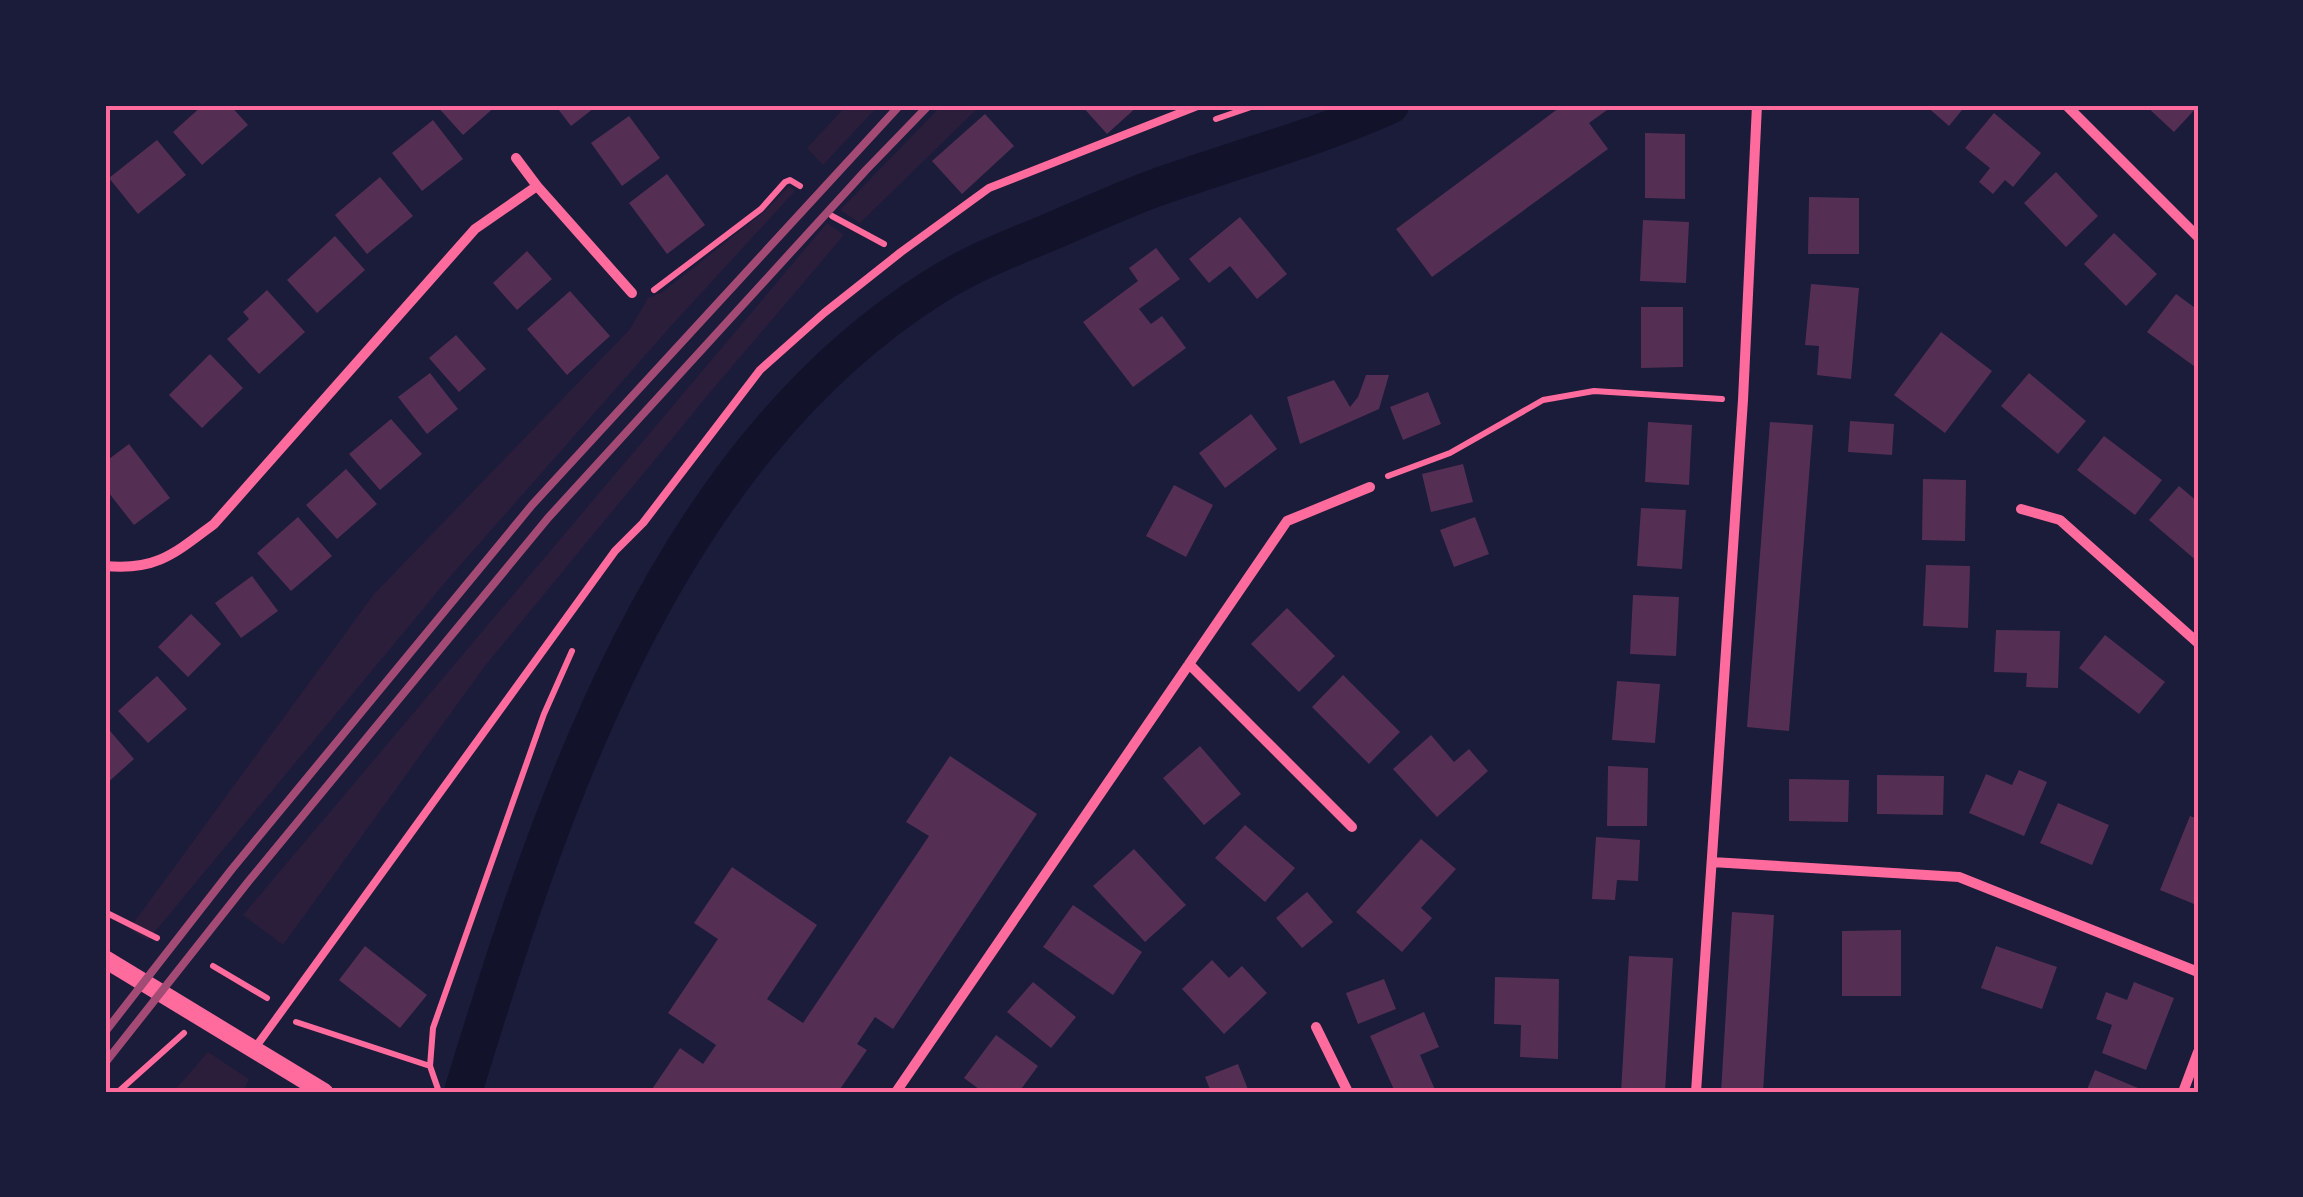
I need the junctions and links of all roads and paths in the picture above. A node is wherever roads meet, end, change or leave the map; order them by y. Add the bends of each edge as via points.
1 (1200, 105) edge
2 (1757, 105) edge
3 (2066, 105) edge
4 (516, 158) dead end
5 (538, 186) junction
6 (800, 186) dead end
7 (832, 216) dead end
8 (2198, 237) edge
9 (902, 252) junction
10 (632, 293) joint
11 (1743, 400) junction
12 (1370, 487) joint
13 (2021, 509) dead end
14 (105, 570) edge
15 (2198, 643) edge
16 (574, 647) dead end
17 (1189, 664) junction
18 (1352, 827) dead end
19 (1712, 862) junction
20 (105, 912) edge
21 (156, 938) dead end
22 (105, 959) edge
23 (213, 966) dead end
24 (2198, 972) edge
25 (254, 988) dead end
26 (282, 1009) junction
27 (202, 1016) junction
28 (1316, 1026) dead end
29 (254, 1049) junction
30 (2198, 1052) edge
31 (430, 1066) junction
32 (118, 1092) edge
33 (324, 1092) edge
34 (439, 1092) edge
35 (896, 1092) edge
36 (1348, 1092) edge
37 (1696, 1092) edge
38 (2183, 1092) edge

1 - 9 lane via 989,188
2 - 11 street
3 - 8 street
4 - 5 street
5 - 10 street
5 - 14 street via 475,229 214,524 164,561
6 - 10 path via 785,182 658,290
7 - 9 path
9 - 26 lane via 760,370 614,551
11 - 12 path via 1594,391 1543,400 1450,453
11 - 19 street
12 - 17 street via 1287,521
13 - 15 street via 2060,520
16 - 31 path via 433,1028
17 - 18 street
17 - 35 street
19 - 24 street via 1959,877
19 - 37 street
20 - 21 path
22 - 27 street
23 - 25 path
26 - 29 lane
26 - 31 path via 300,1025
27 - 29 street
27 - 32 path
28 - 36 street
29 - 33 street
30 - 38 street
31 - 34 path

